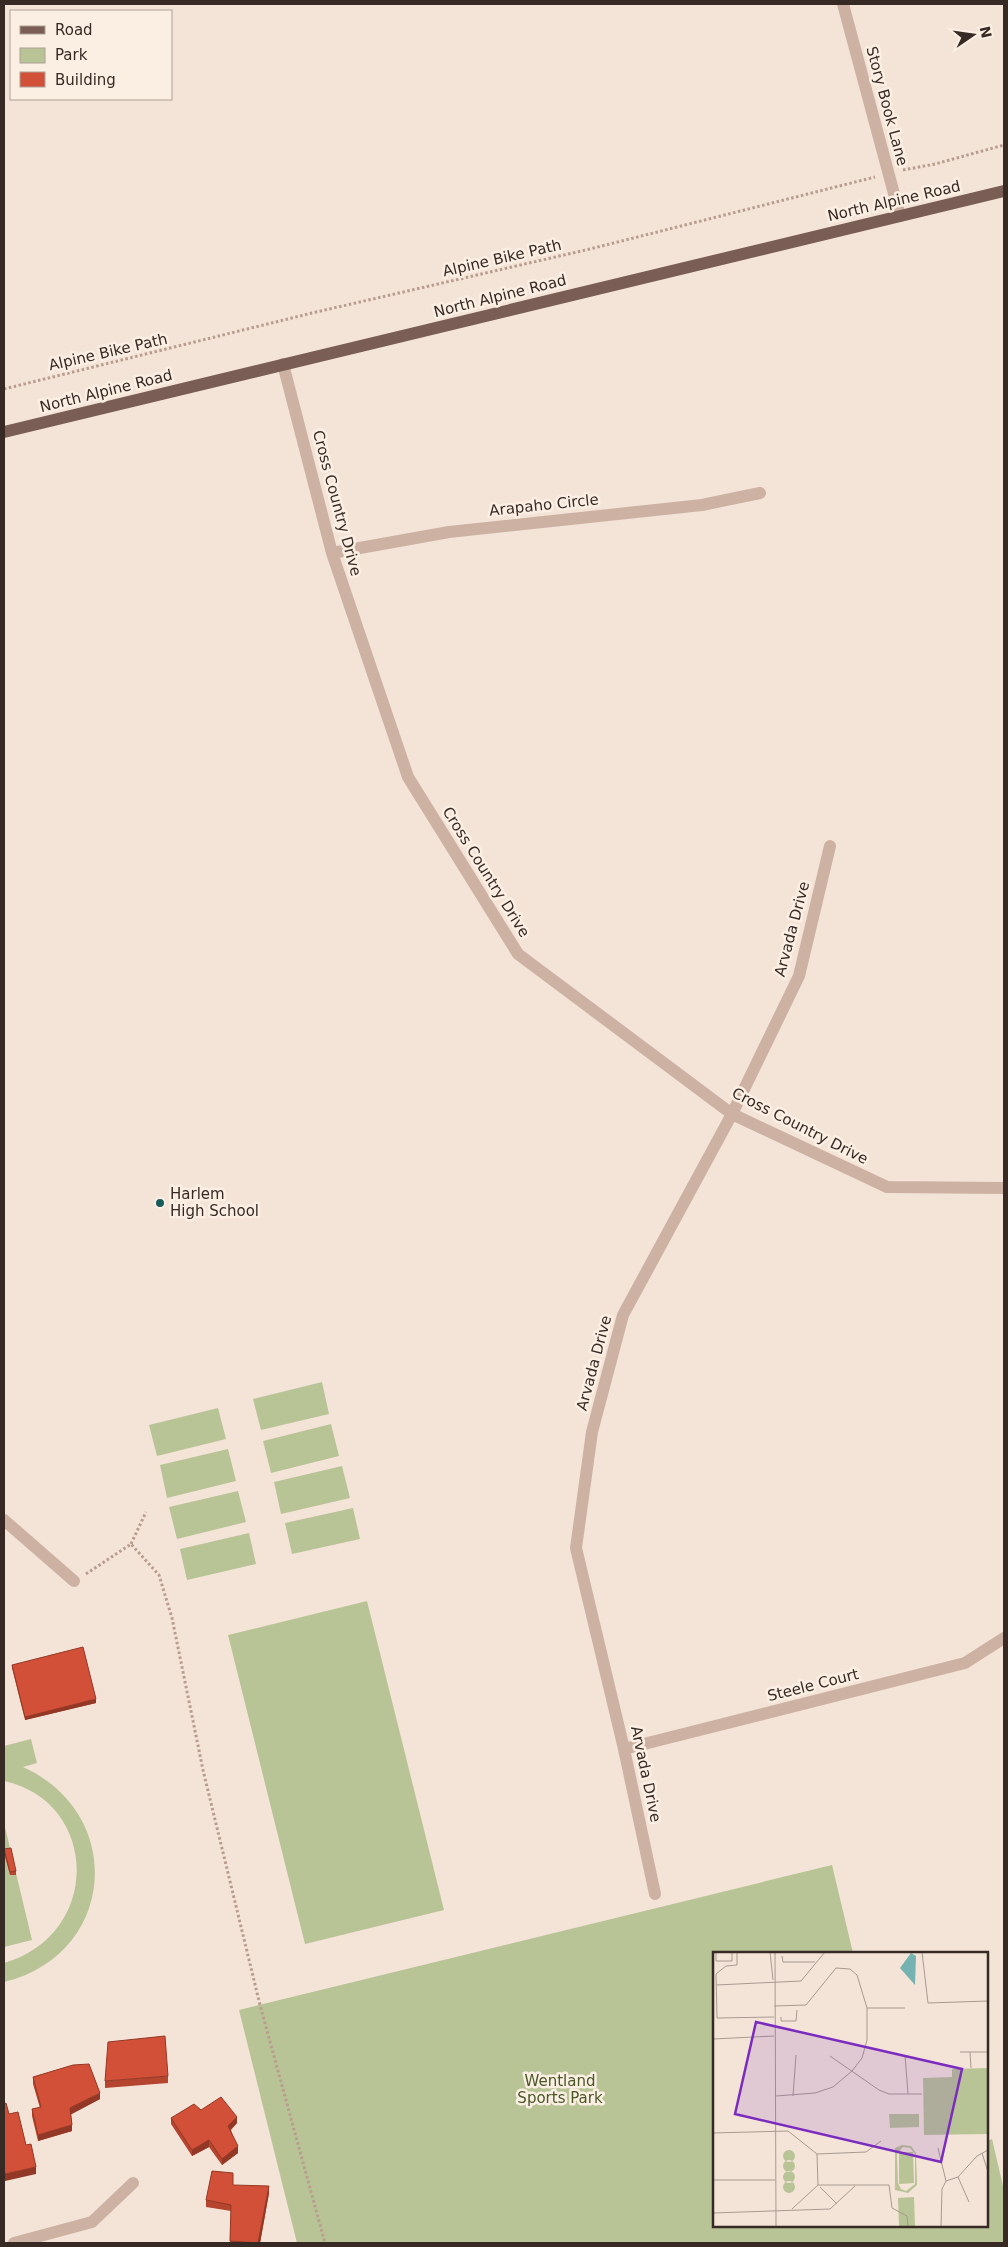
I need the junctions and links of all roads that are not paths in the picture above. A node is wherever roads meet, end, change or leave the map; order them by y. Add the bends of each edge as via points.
1 (843, 4) edge
2 (1004, 191) edge
3 (900, 216) junction
4 (283, 364) junction
5 (4, 432) edge
6 (760, 493) dead end
7 (332, 553) junction
8 (830, 846) dead end
9 (732, 1114) junction
10 (1004, 1188) edge
11 (4, 1520) edge
12 (74, 1581) road end
13 (1004, 1638) edge
14 (624, 1749) junction
15 (655, 1894) dead end
16 (133, 2183) dead end
17 (14, 2243) edge

1 - 3 street, Story Book Lane
2 - 3 main road, North Alpine Road
3 - 4 main road, North Alpine Road
4 - 5 main road, North Alpine Road
4 - 7 street, Cross Country Drive
6 - 7 street, Arapaho Circle via 702,505 449,532
7 - 9 street, Cross Country Drive via 408,777 518,954
8 - 9 street, Arvada Drive via 799,976
9 - 10 street, Cross Country Drive via 887,1187
9 - 14 street, Arvada Drive via 623,1315 592,1432 576,1548
11 - 12 street
13 - 14 street, Steele Court via 965,1663
14 - 15 street, Arvada Drive
16 - 17 street via 92,2222

